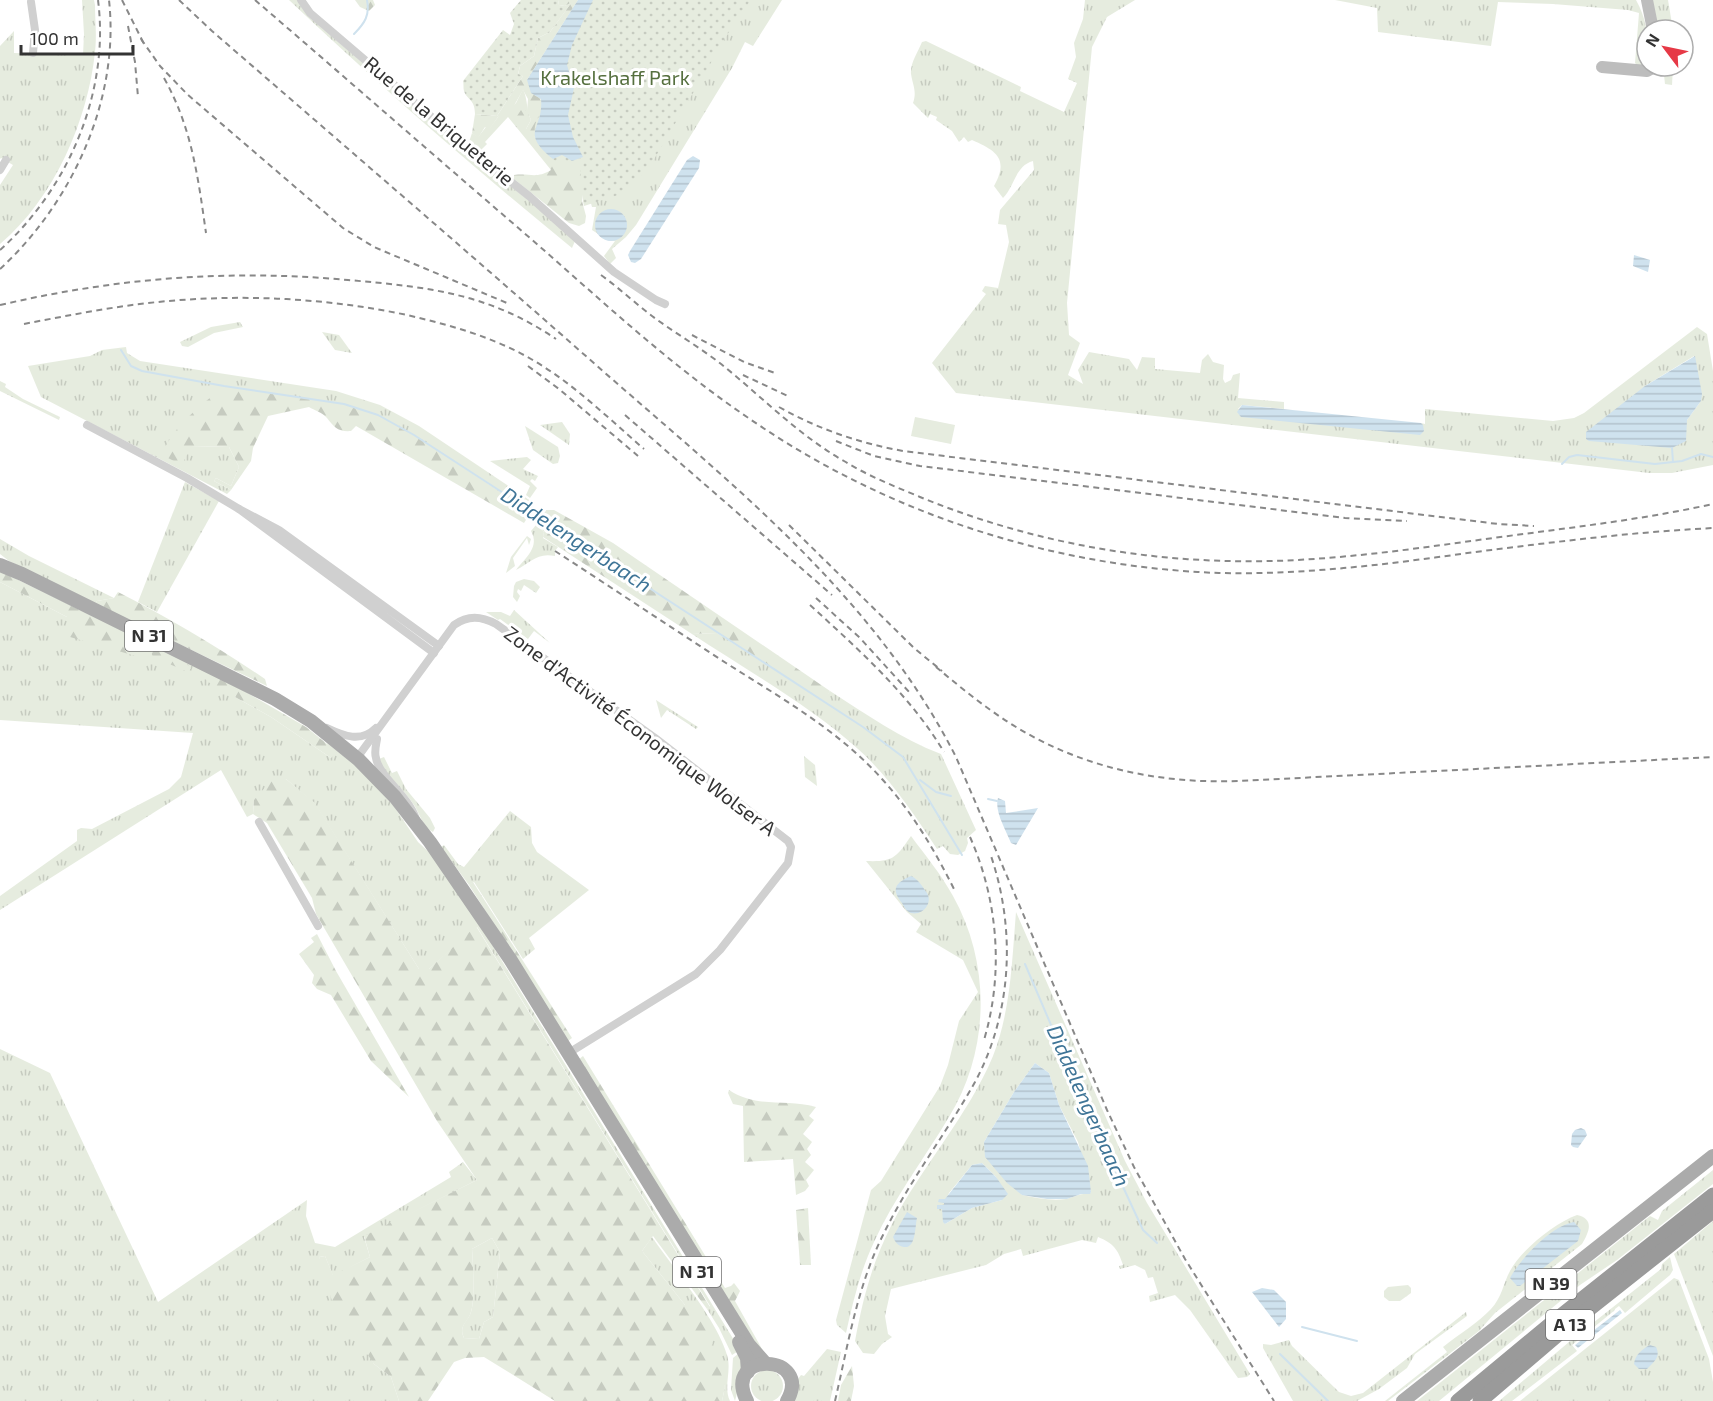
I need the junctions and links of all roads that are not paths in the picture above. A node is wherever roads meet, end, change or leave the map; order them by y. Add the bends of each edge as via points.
1 (301, 0) edge
2 (1647, 0) edge
3 (30, 1) edge
4 (1651, 18) edge
5 (33, 53) dead end
6 (1602, 67) dead end
7 (1635, 70) edge
8 (6, 160) dead end
9 (0, 170) edge
10 (665, 304) dead end
11 (87, 425) dead end
12 (0, 560) edge
13 (0, 565) edge
14 (22, 574) junction
15 (435, 650) junction
16 (311, 721) junction
17 (377, 739) junction
18 (358, 759) junction
19 (259, 822) dead end
20 (419, 828) junction
21 (318, 926) dead end
22 (567, 1054) junction
23 (1713, 1156) edge
24 (642, 1174) junction
25 (1713, 1194) edge
26 (1713, 1211) edge
27 (1674, 1234) junction
28 (1659, 1245) junction
29 (1552, 1323) junction
30 (765, 1363) junction
31 (748, 1372) junction
32 (788, 1400) edge
33 (747, 1401) edge
34 (1403, 1401) edge
35 (1449, 1401) edge
36 (1458, 1401) edge
37 (1480, 1401) edge

1 - 10 street, Rue de la Briqueterie via 310,13 614,272
2 - 4 main road
3 - 5 street via 35,30
6 - 7 main road
8 - 9 street
11 - 15 street via 279,530
12 - 14 main road, N 31
13 - 14 main road, N 31
14 - 16 main road, N 31 via 257,689
15 - 16 street via 369,734 345,736
15 - 17 street via 443,649
15 - 18 street, Zone d'Activité Économique Wolser A
15 - 22 street, Zone d'Activité Économique Wolser A via 454,625 484,617 655,738 791,847 788,863 720,950 696,974
16 - 18 main road, N 31
17 - 18 street
17 - 20 street via 376,760 380,769 412,806
18 - 20 main road, N 31
19 - 21 street
20 - 22 main road, N 31 via 510,959
22 - 24 main road, N 31
23 - 34 main road, N 39
24 - 30 main road, N 31 via 749,1345
24 - 31 main road, N 31 via 743,1349
25 - 27 highway, A 13
26 - 27 highway, A 13
27 - 28 highway, A 13
28 - 29 highway, A 13
28 - 37 highway, A 13
29 - 35 highway, A 13
29 - 36 highway, A 13
30 - 31 main road
30 - 32 main road via 779,1365 789,1375 792,1387
31 - 33 main road via 743,1385

